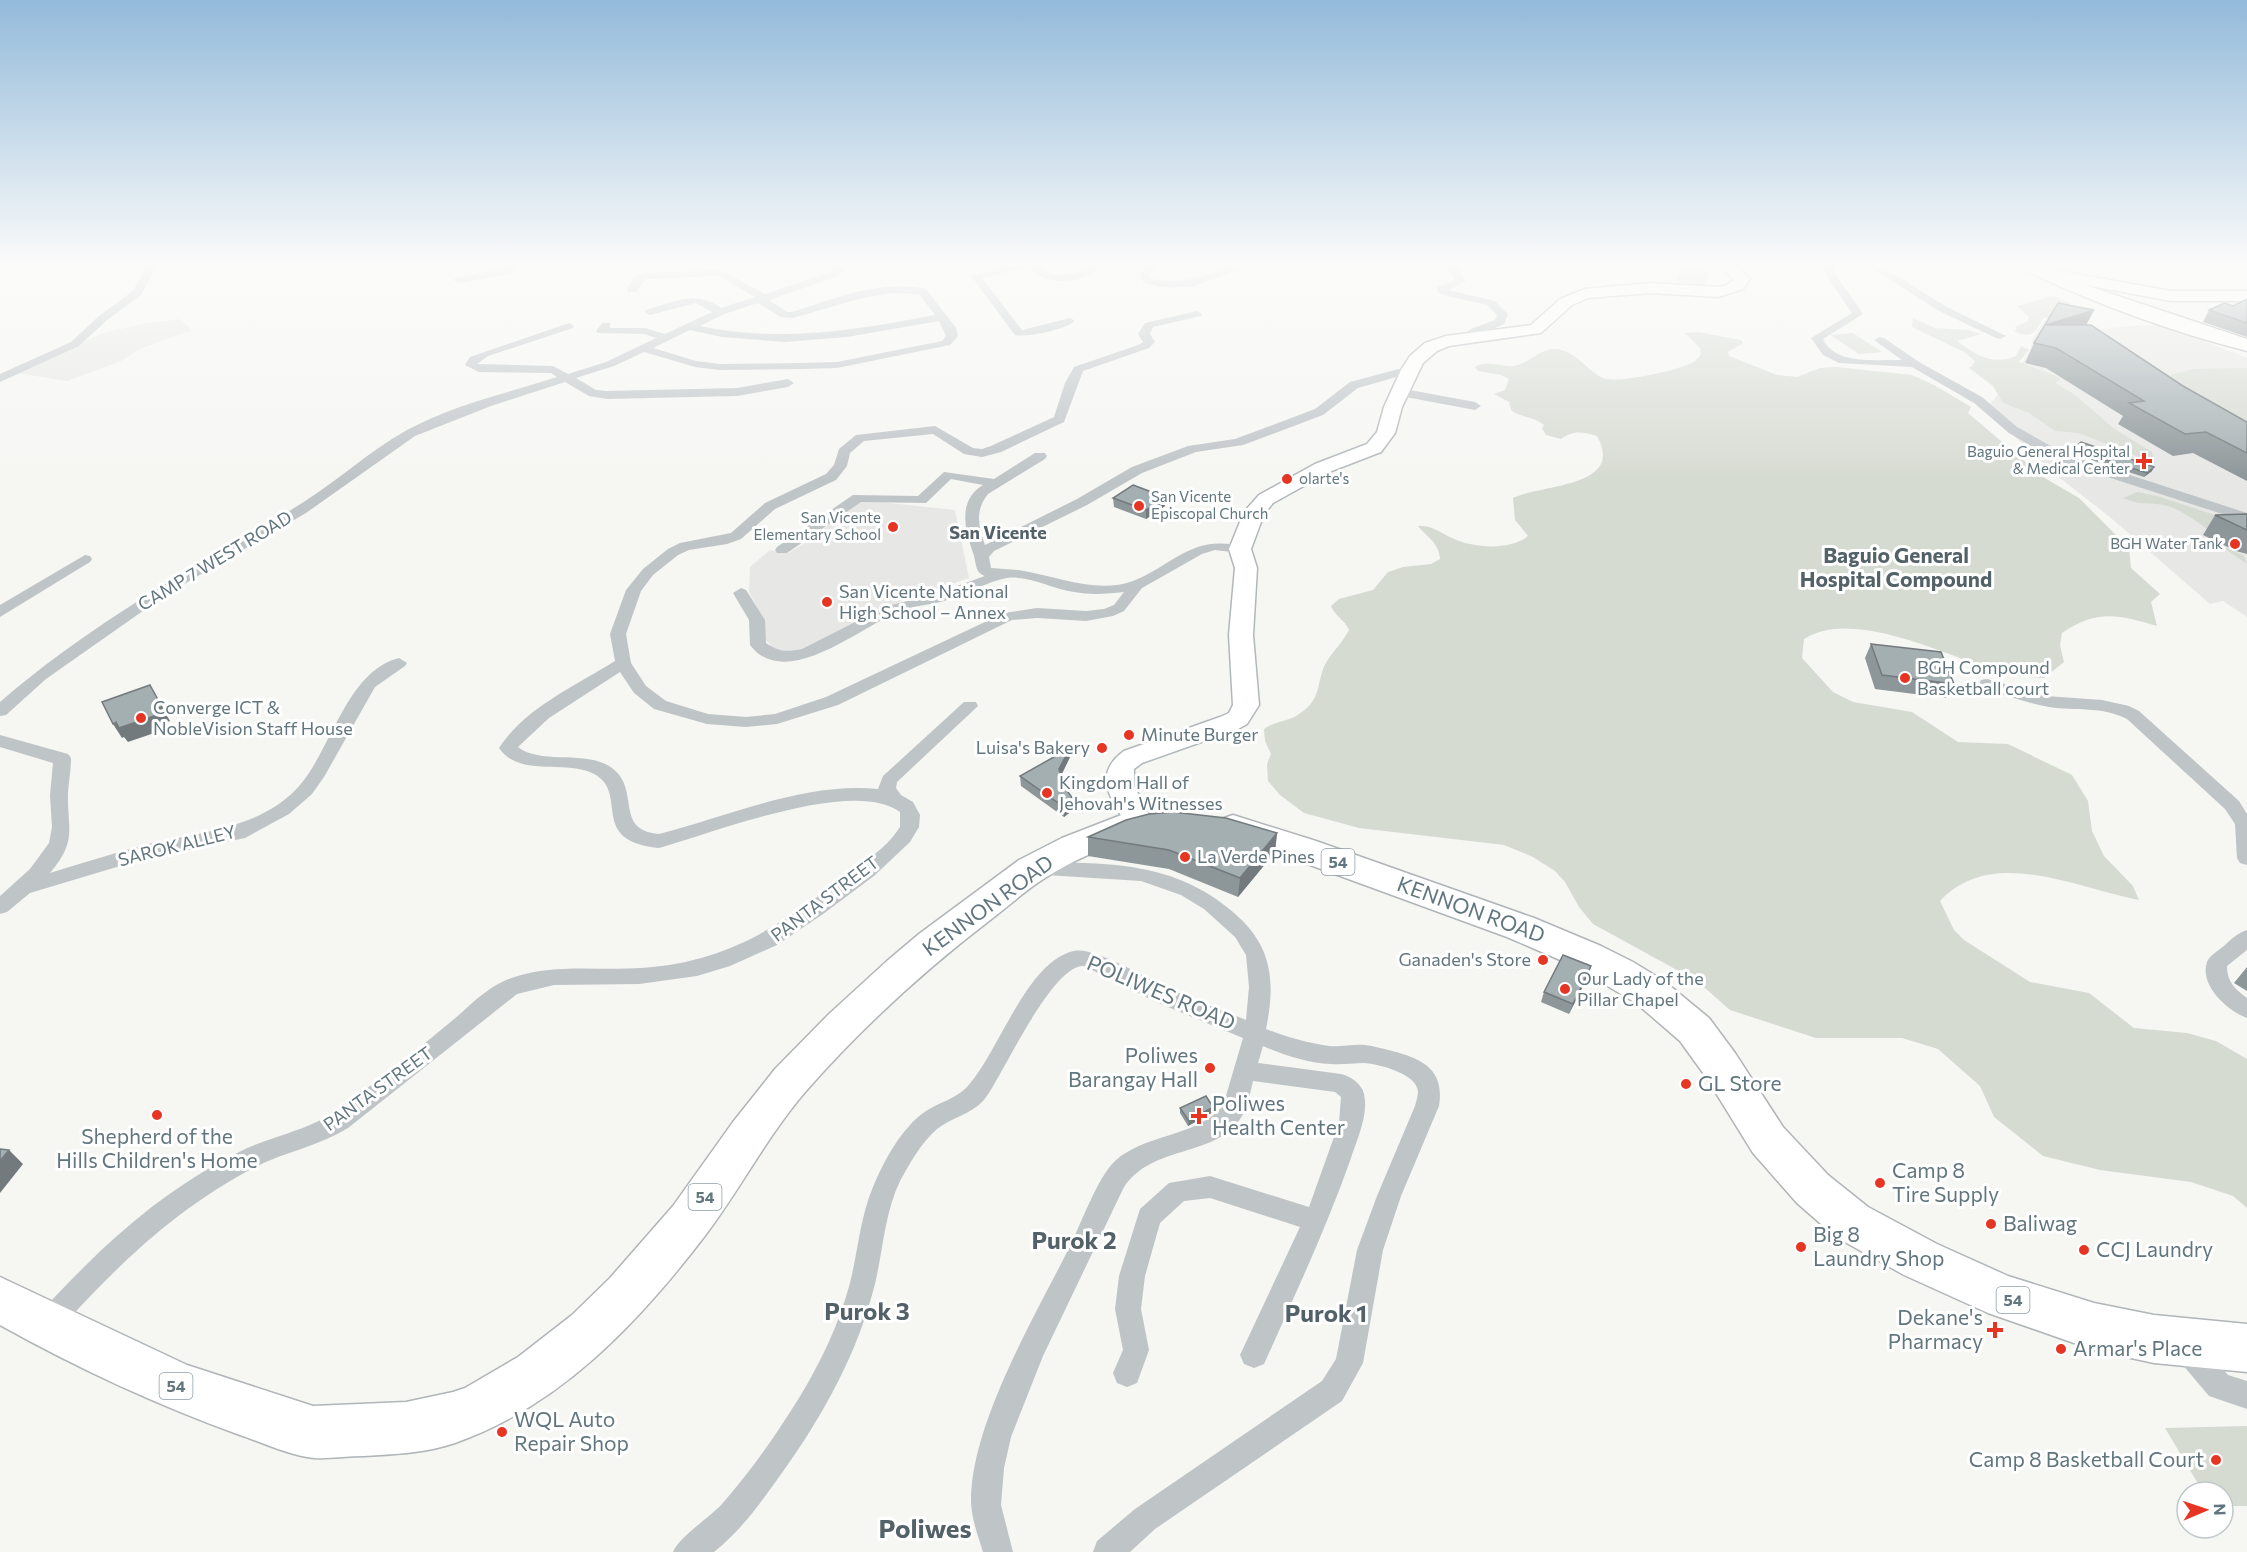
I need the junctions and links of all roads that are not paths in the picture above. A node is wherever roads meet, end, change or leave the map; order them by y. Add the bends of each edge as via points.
1 (85, 334) edge
2 (543, 334) edge
3 (656, 334) edge
4 (674, 334) edge
5 (724, 334) edge
6 (834, 334) edge
7 (952, 334) edge
8 (1144, 334) edge
9 (1469, 334) edge
10 (1495, 334) edge
11 (1823, 334) edge
12 (1997, 334) edge
13 (2208, 334) edge
14 (2000, 336) dead end
15 (667, 338) junction
16 (1462, 339) junction
17 (1880, 340) dead end
18 (644, 349) junction
19 (2247, 349) edge
20 (1915, 364) junction
21 (28, 365) junction
22 (0, 369) edge
23 (1410, 370) junction
24 (568, 376) junction
25 (0, 378) edge
26 (788, 383) dead end
27 (1399, 392) junction
28 (1475, 406) dead end
29 (1040, 456) dead end
30 (996, 483) junction
31 (2247, 518) edge
32 (1240, 549) junction
33 (782, 550) dead end
34 (982, 557) junction
35 (85, 559) dead end
36 (1007, 574) junction
37 (1137, 585) junction
38 (741, 593) dead end
39 (0, 612) edge
40 (399, 663) dead end
41 (622, 663) junction
42 (1987, 684) dead end
43 (970, 706) dead end
44 (0, 711) edge
45 (0, 741) edge
46 (893, 798) junction
47 (1153, 819) joint
48 (1205, 821) edge
49 (2247, 858) edge
50 (1032, 869) junction
51 (23, 888) junction
52 (0, 907) edge
53 (2247, 938) edge
54 (2247, 1009) edge
55 (1256, 1032) junction
56 (1245, 1071) junction
57 (1316, 1221) junction
58 (0, 1300) edge
59 (46, 1325) junction
60 (2182, 1342) junction
61 (2247, 1348) edge
62 (1254, 1355) dead end
63 (1127, 1372) dead end
64 (2247, 1395) edge
65 (688, 1552) edge
66 (998, 1552) edge
67 (1108, 1552) edge

1 - 21 street via 75,344
2 - 24 street via 484,354 471,365 479,369 554,370
3 - 15 street
4 - 15 street, CAMP 7 WEST ROAD
5 - 6 street via 806,339
7 - 18 street via 946,343 837,365 719,367
8 - 41 street via 1149,342 1145,346 1078,369 1060,419 996,449 969,451 935,430 861,438 848,446 831,477 770,506 736,536 673,552 648,572 634,590 618,634
9 - 16 street
10 - 16 street
11 - 20 street via 1817,338 1822,348 1843,361
12 - 14 street
13 - 19 main road
15 - 18 street, CAMP 7 WEST ROAD
16 - 23 street via 1431,347
17 - 20 street
18 - 24 street, CAMP 7 WEST ROAD
20 - 31 street via 1978,400 2013,430 2060,457
21 - 22 street
21 - 25 street
23 - 27 street
23 - 34 street via 1354,385 1319,412 1246,439 1160,460 1024,528 989,548
24 - 26 street via 593,393 607,395 737,392
24 - 44 street, CAMP 7 WEST ROAD via 437,421 386,449 301,510 162,591 40,676
27 - 28 street
27 - 32 street via 1386,433 1374,448 1322,468 1266,499 1254,512
29 - 30 street
30 - 33 street via 949,475 921,501 858,498
30 - 34 street via 983,491 971,509 970,522
32 - 37 street via 1206,547
32 - 47 street via 1246,578 1241,635 1246,705 1238,718 1229,723 1122,763 1119,783
34 - 36 street via 987,572
35 - 39 street
36 - 37 street via 1023,574 1074,588 1107,590
36 - 38 street via 893,608 823,646 785,657 758,645 757,620
37 - 41 street via 1124,604 1108,613 1009,616 832,701 777,719 715,720 660,705 639,689
40 - 51 street, SAROK ALLEY via 368,684 318,773 306,790 282,810 238,833 139,853
41 - 46 street via 531,724 508,748 526,759 555,760 602,770 613,782 626,828 638,840 669,838 822,798 863,794
42 - 49 street via 2048,701 2112,706 2133,714 2232,805 2244,824
43 - 46 street via 889,780 887,788
45 - 51 street via 62,758 61,836 45,864
46 - 59 street, PANTA STREET via 910,810 910,824 903,838 795,925 748,952 685,971 534,979 510,987 333,1125 250,1158 179,1202 118,1248
47 - 50 highway, KENNON ROAD / 54 via 1074,847
48 - 60 highway, KENNON ROAD / 54 via 1297,847 1579,951 1680,1015 1721,1066 1774,1148 1806,1183 1861,1227 1917,1259 2025,1305 2124,1334
50 - 55 street, POLIWES ROAD via 1142,874 1186,886 1204,897 1243,933 1253,948 1260,991
50 - 59 highway, KENNON ROAD / 54 via 932,944 843,1025 790,1081 655,1263 590,1332 536,1375 482,1406 453,1418 406,1428 313,1432 180,1388
51 - 52 street
53 - 54 street via 2217,963 2216,973 2227,995
55 - 56 street, POLIWES ROAD
55 - 65 street, POLIWES ROAD via 1164,996 1090,960 1077,958 1066,962 1016,1025 975,1094 924,1126 907,1149 880,1198 859,1296 814,1399 749,1495 716,1530
55 - 67 street, POLIWES ROAD via 1308,1052 1383,1057 1417,1070 1426,1078 1430,1091 1426,1106 1370,1250 1349,1363 1332,1391 1145,1519
56 - 57 street via 1341,1083 1353,1094 1351,1123
56 - 66 street, POLIWES ROAD via 1226,1121 1212,1130 1136,1158 1111,1187 1017,1386 1000,1432 986,1502
57 - 62 street
57 - 63 street via 1210,1188 1178,1191 1149,1217 1132,1276 1128,1309 1136,1350
58 - 59 highway, KENNON ROAD / 54
60 - 61 highway, KENNON ROAD / 54
60 - 64 street via 2219,1386

